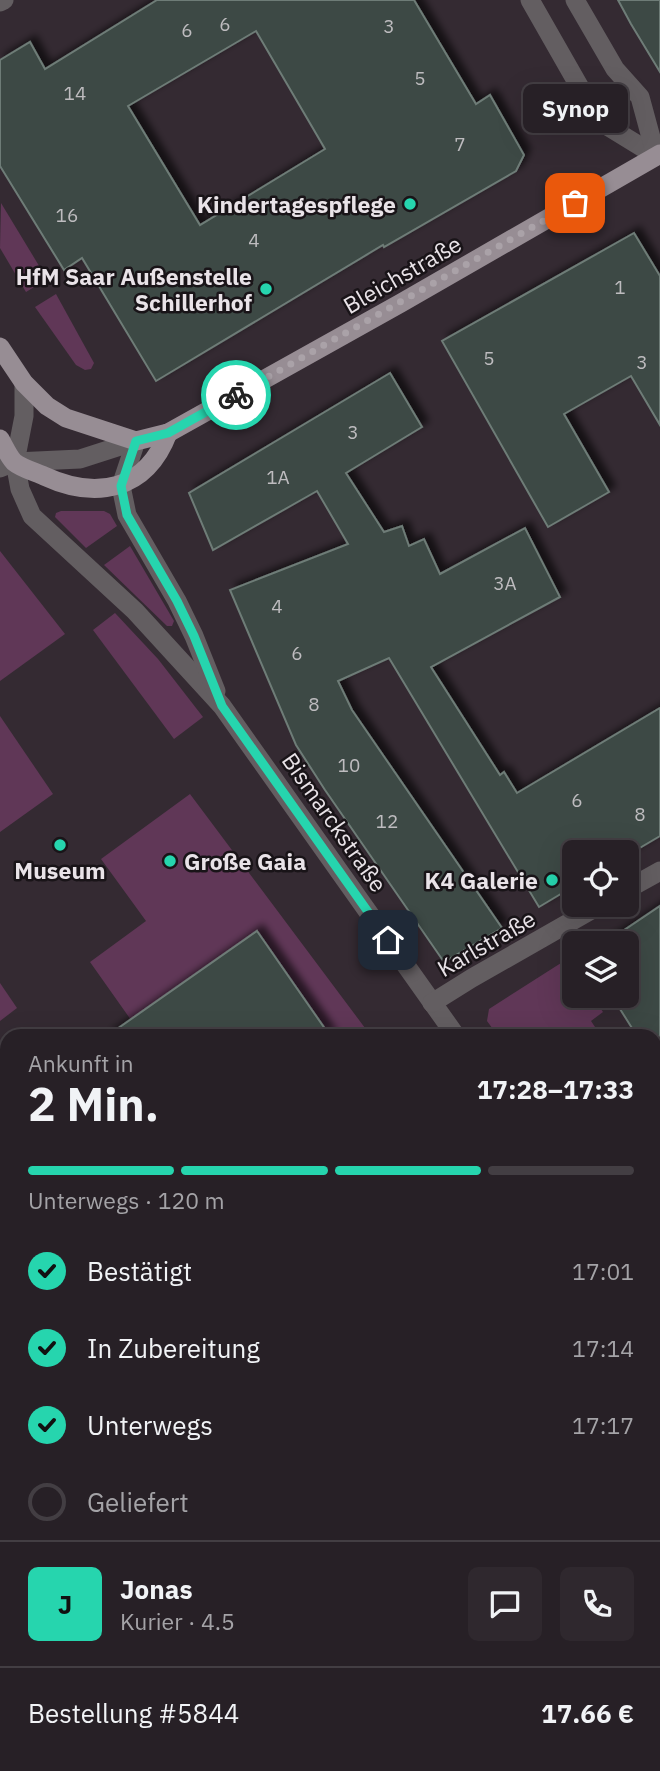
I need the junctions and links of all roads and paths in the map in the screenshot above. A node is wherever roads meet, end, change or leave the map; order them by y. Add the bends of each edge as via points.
1 (530, 0) edge
2 (575, 0) edge
3 (659, 158) edge
4 (0, 347) edge
5 (24, 383) junction
6 (168, 433) junction
7 (0, 439) edge
8 (136, 441) junction
9 (7, 465) edge
10 (121, 486) junction
11 (222, 706) junction
12 (660, 871) edge
13 (639, 883) edge
14 (579, 917) edge
15 (432, 1003) junction
16 (451, 1029) edge

1 - 3 street via 599,121
2 - 3 street via 615,69 640,97
3 - 6 main road, Bleichstraße
4 - 5 main road
5 - 8 main road via 66,418
5 - 9 street via 24,416
6 - 8 main road, Bleichstraße
6 - 10 main road via 150,466
7 - 9 main road
8 - 9 street via 79,459
8 - 10 street
9 - 10 main road via 66,486
9 - 11 street, Bismarckstraße via 33,516 135,611
10 - 11 street, Bismarckstraße via 127,515 177,601
11 - 15 street, Bismarckstraße
12 - 13 street
14 - 15 street, Karlstraße
15 - 16 street, Bismarckstraße

